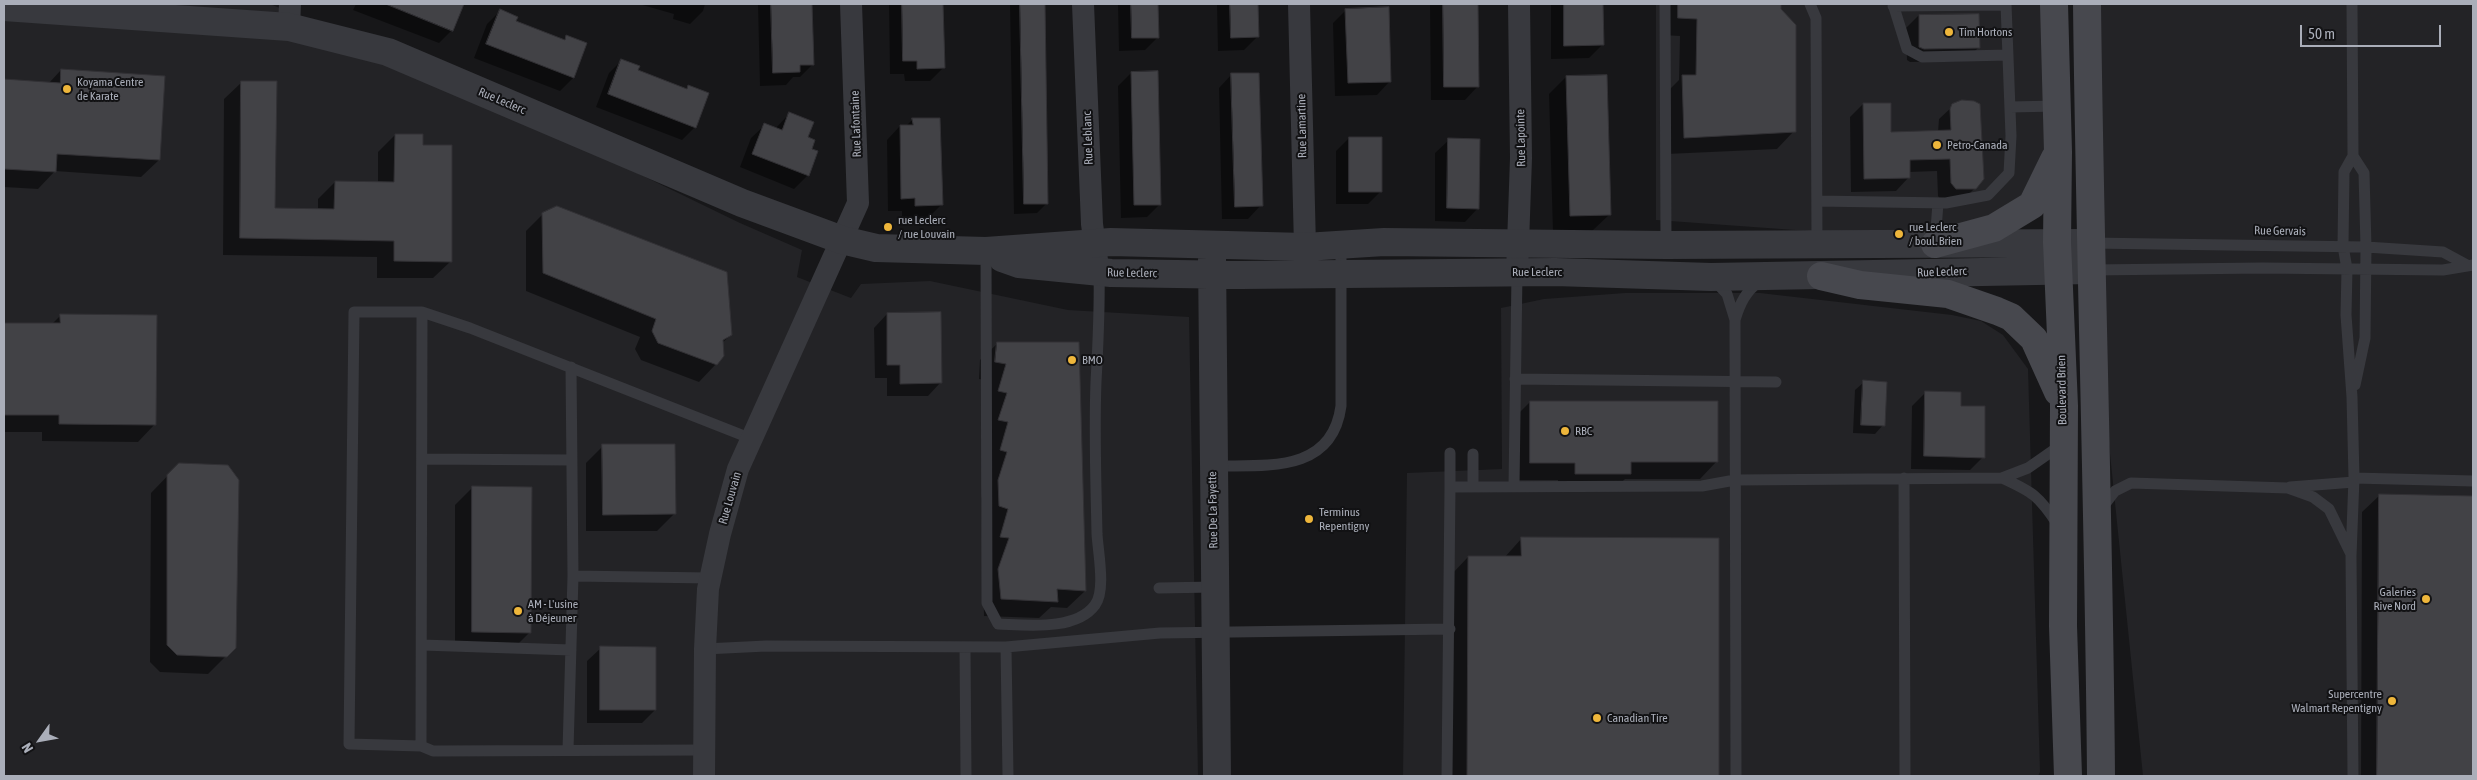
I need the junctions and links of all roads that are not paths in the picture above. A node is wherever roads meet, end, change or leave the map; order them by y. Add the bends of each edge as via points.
1 (851, 4) edge
2 (1083, 4) edge
3 (1299, 4) edge
4 (1519, 4) edge
5 (1665, 4) edge
6 (1810, 4) edge
7 (2006, 4) edge
8 (2054, 4) edge
9 (2087, 4) edge
10 (2352, 4) edge
11 (1893, 5) edge
12 (4, 8) edge
13 (290, 15) edge
14 (2008, 55) junction
15 (2057, 106) junction
16 (2010, 107) junction
17 (2058, 152) junction
18 (2353, 156) junction
19 (1817, 202) junction
20 (1938, 203) junction
21 (842, 240) junction
22 (2057, 242) junction
23 (1094, 243) junction
24 (1519, 243) junction
25 (2089, 243) junction
26 (1817, 244) junction
27 (1935, 244) junction
28 (1212, 245) junction
29 (1341, 245) junction
30 (1666, 245) junction
31 (2343, 246) junction
32 (1306, 247) junction
33 (2366, 247) junction
34 (986, 251) junction
35 (2470, 265) edge
36 (2058, 269) junction
37 (2347, 269) junction
38 (2366, 269) junction
39 (2091, 270) junction
40 (1099, 272) junction
41 (1518, 272) junction
42 (1212, 275) junction
43 (1341, 275) junction
44 (1768, 276) junction
45 (1821, 276) junction
46 (1711, 277) junction
47 (422, 312) junction
48 (1735, 320) junction
49 (571, 368) junction
50 (1515, 379) junction
51 (1735, 381) junction
52 (1776, 382) dead end
53 (2352, 397) junction
54 (2064, 406) junction
55 (752, 439) junction
56 (2063, 444) junction
57 (1450, 453) dead end
58 (1472, 454) dead end
59 (422, 459) junction
60 (572, 460) junction
61 (1212, 466) junction
62 (1904, 478) junction
63 (2002, 478) junction
64 (1735, 480) junction
65 (2354, 480) junction
66 (2473, 481) edge
67 (1450, 486) junction
68 (1473, 486) junction
69 (1514, 486) junction
70 (2288, 488) junction
71 (2098, 526) junction
72 (2063, 532) junction
73 (2351, 556) junction
74 (573, 576) junction
75 (710, 578) junction
76 (1214, 587) junction
77 (1159, 588) dead end
78 (1450, 629) junction
79 (1215, 631) junction
80 (422, 645) junction
81 (1006, 647) junction
82 (965, 648) junction
83 (705, 649) junction
84 (571, 650) junction
85 (421, 746) junction
86 (568, 750) junction
87 (705, 750) junction
88 (704, 776) edge
89 (966, 776) edge
90 (1008, 776) edge
91 (1217, 776) edge
92 (1447, 776) edge
93 (1736, 776) edge
94 (1905, 776) edge
95 (2068, 776) edge
96 (2101, 776) edge
97 (2353, 776) edge

1 - 21 street, Rue Lafontaine via 858,191 855,211
2 - 23 street, Rue Leblanc
3 - 32 street, Rue Lamartine
4 - 24 street, Rue Lapointe
5 - 30 lane
6 - 19 lane via 1816,18
7 - 11 lane
7 - 14 lane
8 - 15 main road, Boulevard Brien
9 - 25 main road
10 - 18 lane
11 - 14 lane via 1908,48 1922,57
12 - 13 street, Rue Leclerc
13 - 21 street, Rue Leclerc via 388,52 742,202
14 - 16 lane
15 - 16 lane
15 - 17 main road, Boulevard Brien
16 - 20 lane via 2009,173 1988,194
17 - 22 main road, Boulevard Brien
17 - 27 main road via 2032,205 1994,228
18 - 31 lane via 2344,172
18 - 33 lane via 2364,173
19 - 20 lane
19 - 26 lane
20 - 27 lane
21 - 34 street, Rue Leclerc via 893,250
21 - 55 street, Rue Louvain
22 - 25 street, Rue Leclerc
22 - 27 street, Rue Leclerc
22 - 36 main road, Boulevard Brien
23 - 28 street, Rue Leclerc via 1185,242
23 - 34 street, Rue Leclerc
23 - 40 street, Rue Leblanc
24 - 29 street, Rue Leclerc via 1384,242
24 - 30 street, Rue Leclerc
24 - 41 street, Rue Lapointe
25 - 31 lane, Rue Gervais
25 - 39 main road
26 - 27 street, Rue Leclerc
26 - 30 street, Rue Leclerc
28 - 32 street, Rue Leclerc
28 - 42 street, Rue De La Fayette
29 - 32 street, Rue Leclerc
29 - 43 lane
31 - 33 lane, Rue Gervais
31 - 37 lane
33 - 35 lane, Rue Gervais via 2443,252
33 - 38 lane
34 - 40 street, Rue Leclerc via 1019,264
34 - 40 lane via 987,603 998,624 1072,622 1095,605 1100,591 1096,383 1100,334
35 - 38 lane, Rue Gervais via 2443,270
36 - 39 street, Rue Leclerc
36 - 45 street, Rue Leclerc
36 - 54 main road, Boulevard Brien
37 - 38 lane, Rue Gervais
37 - 39 lane, Rue Gervais
37 - 53 lane via 2346,315
38 - 53 lane via 2365,338
39 - 71 main road
40 - 42 street, Rue Leclerc
41 - 43 street, Rue Leclerc
41 - 46 street, Rue Leclerc
41 - 50 lane
42 - 43 street, Rue Leclerc
42 - 61 street, Rue De La Fayette
43 - 61 lane via 1341,406 1333,432 1324,445 1299,460 1285,464
44 - 45 street, Rue Leclerc
44 - 46 street, Rue Leclerc
44 - 48 lane via 1751,288 1740,303
45 - 54 main road via 1860,285 1948,294 2011,318 2034,338
46 - 48 lane via 1727,294
47 - 49 lane
47 - 59 lane
47 - 85 lane via 354,312 349,744
48 - 51 lane
49 - 55 lane
49 - 60 lane
50 - 51 lane
50 - 69 lane
51 - 52 lane
51 - 64 lane
53 - 65 lane
54 - 56 main road, Boulevard Brien
55 - 75 street, Rue Louvain via 738,469
56 - 63 lane via 2028,468
56 - 72 main road, Boulevard Brien
57 - 67 lane
58 - 68 lane
59 - 60 lane
59 - 80 lane
60 - 74 lane
61 - 76 street, Rue De La Fayette
62 - 63 lane
62 - 64 lane
62 - 94 lane
63 - 72 lane via 2032,491
64 - 69 lane via 1702,486
64 - 93 lane
65 - 66 lane
65 - 70 lane
65 - 73 lane
67 - 68 lane
67 - 78 lane
68 - 69 lane
70 - 71 lane via 2131,483 2115,491 2102,505
70 - 73 lane via 2313,497 2329,509
71 - 96 main road
72 - 95 main road, Boulevard Brien
73 - 97 lane
74 - 75 lane
74 - 84 lane
75 - 83 street, Rue Louvain
76 - 77 lane
76 - 79 street, Rue De La Fayette
78 - 79 lane
78 - 92 lane
79 - 81 lane
79 - 91 street, Rue De La Fayette
80 - 84 lane
80 - 85 lane
81 - 82 lane
81 - 90 lane
82 - 83 lane via 766,646
82 - 89 lane
83 - 87 street, Rue Louvain
84 - 86 lane
85 - 86 lane via 433,751
86 - 87 lane
87 - 88 street, Rue Louvain

